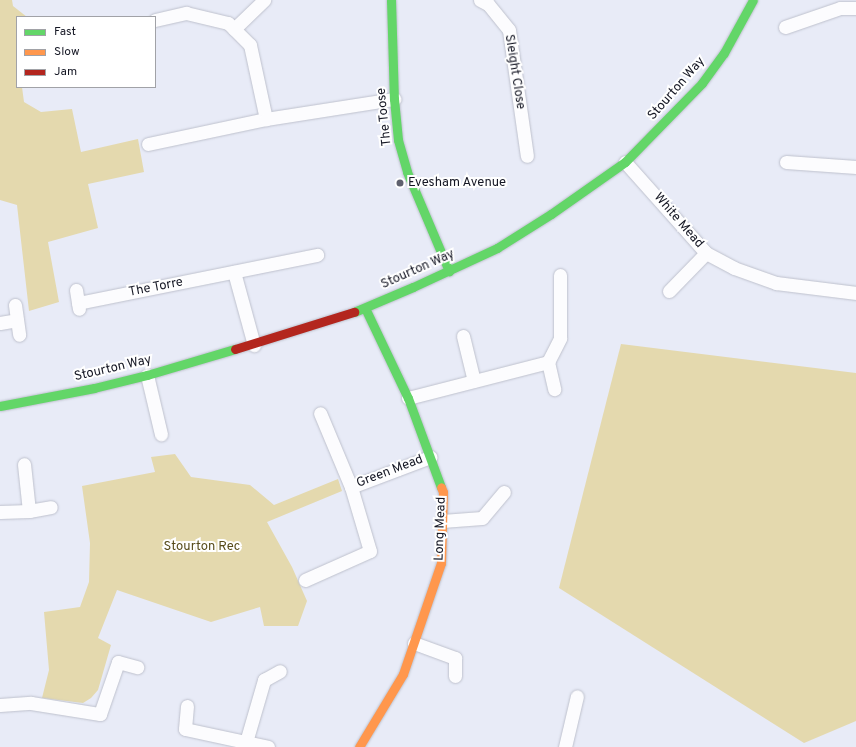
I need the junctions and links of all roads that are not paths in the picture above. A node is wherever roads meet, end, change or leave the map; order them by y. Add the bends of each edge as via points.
1 (264, 0) edge
2 (391, 0) edge
3 (480, 0) edge
4 (753, 0) edge
5 (856, 8) edge
6 (156, 20) edge
7 (785, 27) dead end
8 (234, 29) junction
9 (394, 98) junction
10 (266, 119) junction
11 (148, 144) dead end
12 (527, 156) dead end
13 (625, 162) junction
14 (786, 162) dead end
15 (856, 167) edge
16 (706, 253) junction
17 (317, 255) dead end
18 (449, 271) junction
19 (234, 272) junction
20 (560, 275) dead end
21 (76, 290) dead end
22 (669, 291) dead end
23 (856, 293) edge
24 (15, 305) dead end
25 (365, 308) junction
26 (17, 320) junction
27 (0, 323) edge
28 (19, 334) dead end
29 (462, 336) dead end
30 (254, 345) junction
31 (548, 362) junction
32 (147, 375) junction
33 (474, 381) junction
34 (554, 389) dead end
35 (408, 398) junction
36 (0, 406) edge
37 (320, 413) dead end
38 (162, 434) dead end
39 (430, 457) junction
40 (24, 464) dead end
41 (351, 487) junction
42 (504, 492) dead end
43 (51, 507) dead end
44 (29, 511) junction
45 (0, 512) edge
46 (442, 521) junction
47 (305, 580) dead end
48 (414, 643) junction
49 (137, 667) dead end
50 (280, 671) dead end
51 (455, 676) dead end
52 (577, 696) dead end
53 (0, 705) edge
54 (187, 706) dead end
55 (246, 742) junction
56 (268, 747) edge
57 (359, 747) edge
58 (565, 747) edge

1 - 8 street
2 - 9 street, The Toose
3 - 12 street, Sleight Close via 488,4 509,30
4 - 13 street, Stourton Way via 724,53 702,83
5 - 7 street via 840,8
6 - 8 street via 186,13 228,23
8 - 10 street via 250,45
9 - 10 street
9 - 18 street, The Toose via 398,140 407,172
10 - 11 street
13 - 16 street, White Mead
13 - 18 street, Stourton Way via 497,248
14 - 15 street
16 - 22 street
16 - 23 street, White Mead via 734,268 776,282
17 - 19 street, The Torre
18 - 25 street, Stourton Way
19 - 21 street, The Torre via 79,306
19 - 30 street
20 - 31 street via 560,338
24 - 26 street
25 - 30 street, Stourton Way
25 - 35 street, Long Mead
26 - 27 street
26 - 28 street
29 - 33 street
30 - 32 street, Stourton Way
31 - 33 street
31 - 34 street
32 - 36 street, Stourton Way
32 - 38 street
33 - 35 street
35 - 39 street, Long Mead
37 - 41 street, Green Mead
39 - 41 street, Green Mead
39 - 46 street, Long Mead via 443,492
40 - 44 street
41 - 47 street, Green Mead via 370,551
42 - 46 street via 482,518
43 - 44 street
44 - 45 street
46 - 48 street, Long Mead via 441,563
48 - 51 street via 455,658
48 - 57 street, Long Mead via 403,674
49 - 53 street via 118,662 100,714 31,704
50 - 55 street via 264,680
52 - 58 street
54 - 55 street via 183,732
55 - 56 street

